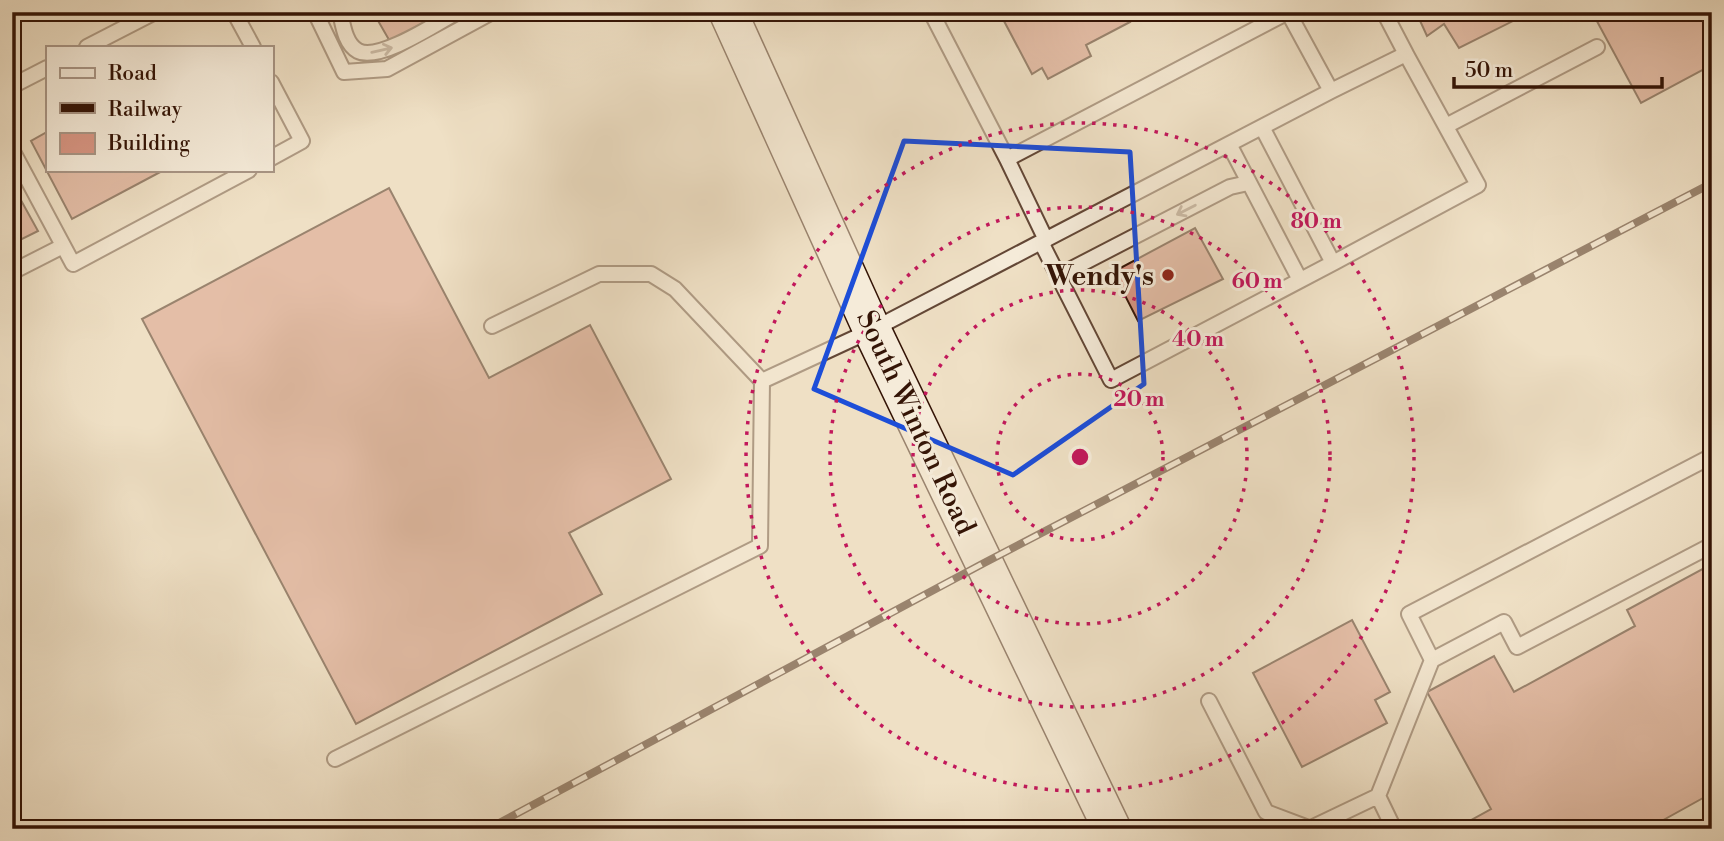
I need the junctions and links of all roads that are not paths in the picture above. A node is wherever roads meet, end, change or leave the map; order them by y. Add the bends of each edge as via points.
1 (155, 12) edge
2 (234, 12) edge
3 (316, 12) edge
4 (340, 12) edge
5 (457, 12) edge
6 (492, 12) edge
7 (728, 12) edge
8 (931, 12) edge
9 (1288, 12) edge
10 (1384, 12) edge
11 (89, 46) edge
12 (252, 46) edge
13 (1597, 47) dead end
14 (1406, 54) junction
15 (46, 69) edge
16 (12, 86) edge
17 (273, 86) edge
18 (1331, 91) junction
19 (1262, 127) junction
20 (1446, 127) junction
21 (1229, 144) junction
22 (12, 150) edge
23 (273, 157) edge
24 (1007, 159) junction
25 (245, 172) edge
26 (1248, 183) junction
27 (1044, 241) junction
28 (63, 246) junction
29 (1333, 262) junction
30 (12, 272) edge
31 (1058, 276) junction
32 (1300, 280) junction
33 (492, 326) dead end
34 (872, 330) junction
35 (762, 382) junction
36 (1712, 456) edge
37 (1712, 545) edge
38 (1432, 660) junction
39 (1209, 701) dead end
40 (335, 759) dead end
41 (1378, 796) junction
42 (1311, 828) edge
43 (1112, 829) edge
44 (1394, 829) edge

1 - 11 lane
2 - 12 lane
3 - 6 lane via 344,72 387,69
4 -> 5 lane via 347,38 363,52 394,47
7 - 34 main road, South Winton Road
8 - 24 lane
9 - 18 lane
9 - 24 lane
10 - 14 lane
13 - 20 lane
14 - 18 lane
14 - 20 lane
15 - 16 lane
17 - 23 lane via 302,141
18 - 19 lane
19 - 21 lane
19 - 29 lane
20 - 29 lane via 1478,185
21 - 26 lane
21 - 27 lane
22 - 28 lane
24 - 27 lane
25 - 28 lane via 73,264
26 -> 31 lane via 1230,187
26 - 32 lane
27 - 31 lane
27 - 34 lane
28 - 30 lane
29 - 32 lane
31 - 32 lane via 1111,380
33 - 35 lane via 599,274 651,274 676,289
34 - 35 lane
34 - 43 main road, South Winton Road
35 - 40 lane via 760,546
36 - 38 lane via 1409,614
37 - 38 lane via 1517,647 1504,622
38 - 41 lane
39 - 42 lane via 1266,812
41 - 42 lane
41 - 44 lane

